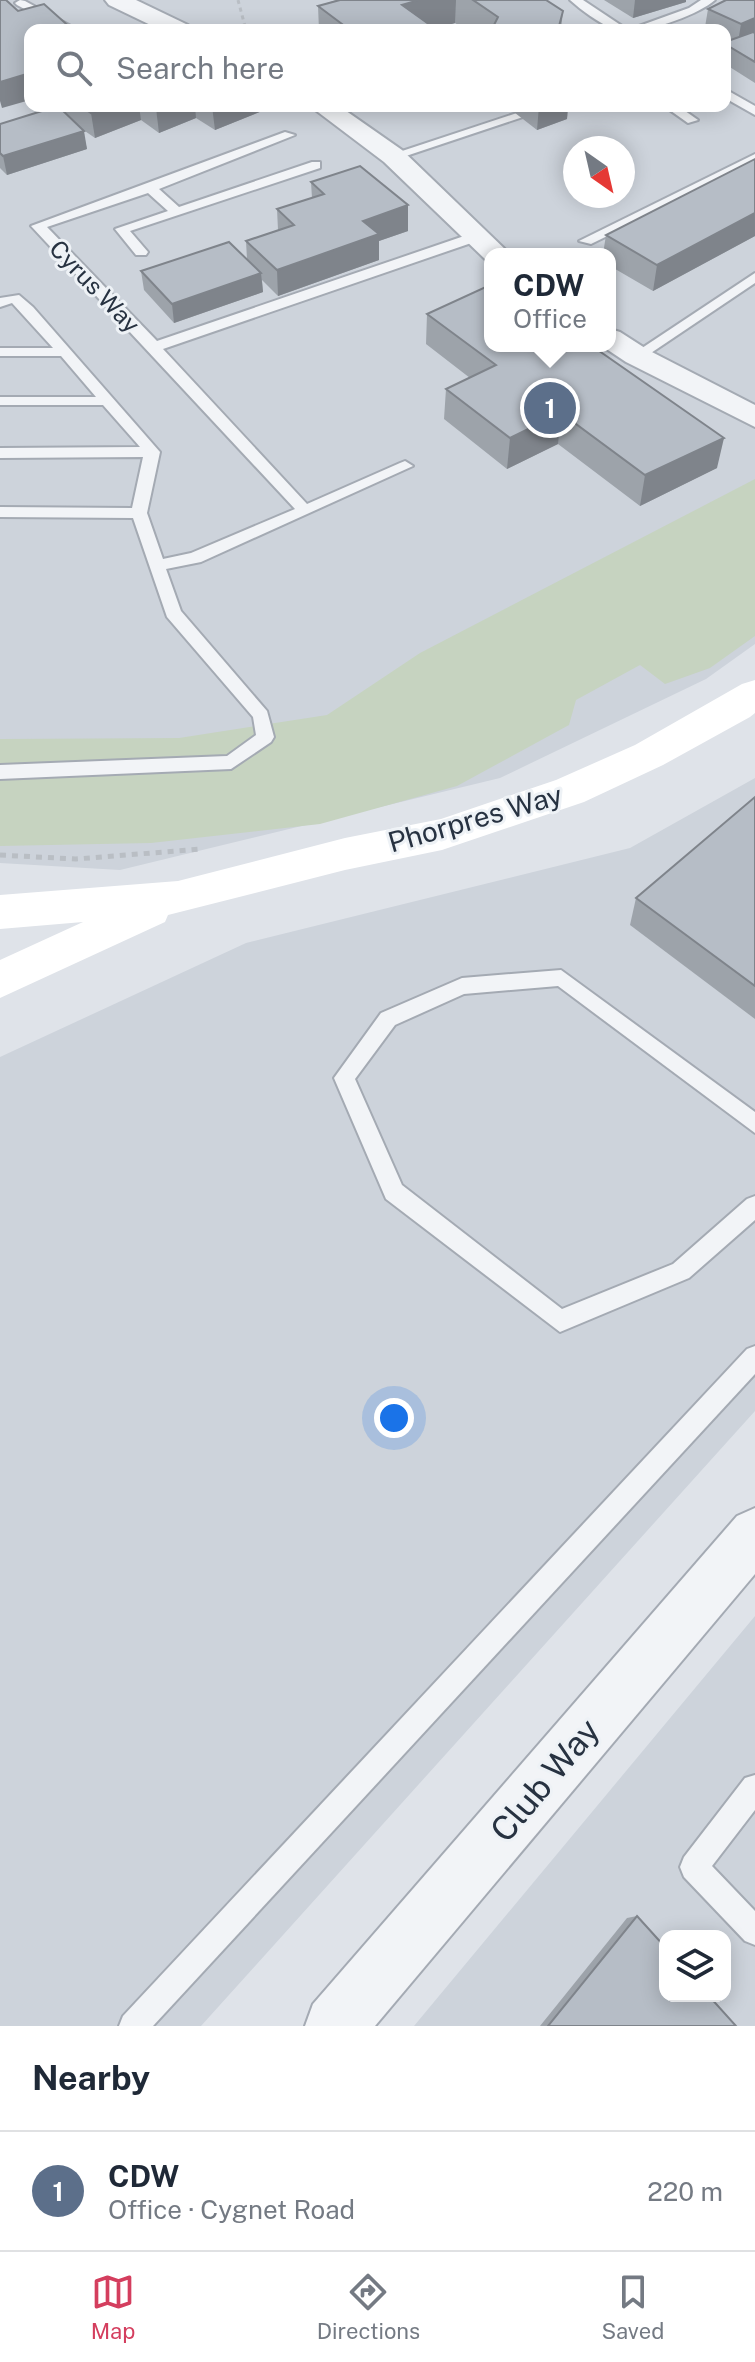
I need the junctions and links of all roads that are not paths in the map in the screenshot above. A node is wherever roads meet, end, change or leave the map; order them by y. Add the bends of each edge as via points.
1 (117, 0) edge
2 (576, 0) edge
3 (709, 0) edge
4 (21, 3) dead end
5 (61, 24) edge
6 (167, 24) edge
7 (613, 24) edge
8 (651, 24) edge
9 (731, 97) edge
10 (755, 111) edge
11 (331, 112) edge
12 (531, 112) edge
13 (679, 112) edge
14 (692, 120) dead end
15 (289, 135) dead end
16 (393, 156) junction
17 (755, 158) edge
18 (316, 165) dead end
19 (150, 188) junction
20 (177, 212) junction
21 (586, 241) dead end
22 (486, 246) edge
23 (141, 252) dead end
24 (755, 277) edge
25 (0, 303) edge
26 (616, 342) edge
27 (154, 347) junction
28 (0, 352) edge
29 (65, 352) junction
30 (637, 356) junction
31 (0, 401) edge
32 (107, 401) junction
33 (755, 417) edge
34 (152, 452) junction
35 (0, 453) edge
36 (405, 466) dead end
37 (305, 511) junction
38 (0, 512) edge
39 (139, 513) junction
40 (155, 566) junction
41 (755, 694) edge
42 (0, 772) edge
43 (178, 898) junction
44 (0, 912) edge
45 (0, 980) edge
46 (755, 1124) edge
47 (755, 1206) edge
48 (755, 1357) edge
49 (750, 1550) edge
50 (755, 1788) edge
51 (755, 1931) edge
52 (133, 2026) edge
53 (335, 2026) edge

1 - 6 street
2 - 7 lane
3 - 8 lane
4 - 5 lane
9 - 10 lane
11 - 16 street
12 - 16 lane
13 - 14 lane
15 - 19 lane
16 - 22 street
17 - 21 lane
18 - 20 lane
19 - 20 lane
19 - 27 lane, Cyrus Way via 38,226
20 - 23 lane via 122,229
22 - 27 lane, Cyrus Way
24 - 30 lane
25 - 29 lane via 14,298
26 - 30 street
27 - 37 lane, Cyrus Way
28 - 29 lane
29 - 32 lane
30 - 33 street
31 - 32 lane
32 - 34 lane
34 - 35 lane
34 - 39 lane
36 - 37 lane
37 - 40 lane via 195,558
38 - 39 lane
39 - 40 lane
40 - 42 lane via 173,613 261,715 265,737 231,762
41 - 43 street, Phorpres Way via 649,755 570,791 442,834
43 - 44 street, Phorpres Way
43 - 45 street, Phorpres Way
46 - 47 lane via 561,978 462,986 388,1019 344,1078 394,1192 560,1321 681,1271
48 - 52 lane
49 - 53 street, Club Way
50 - 51 lane via 694,1867

